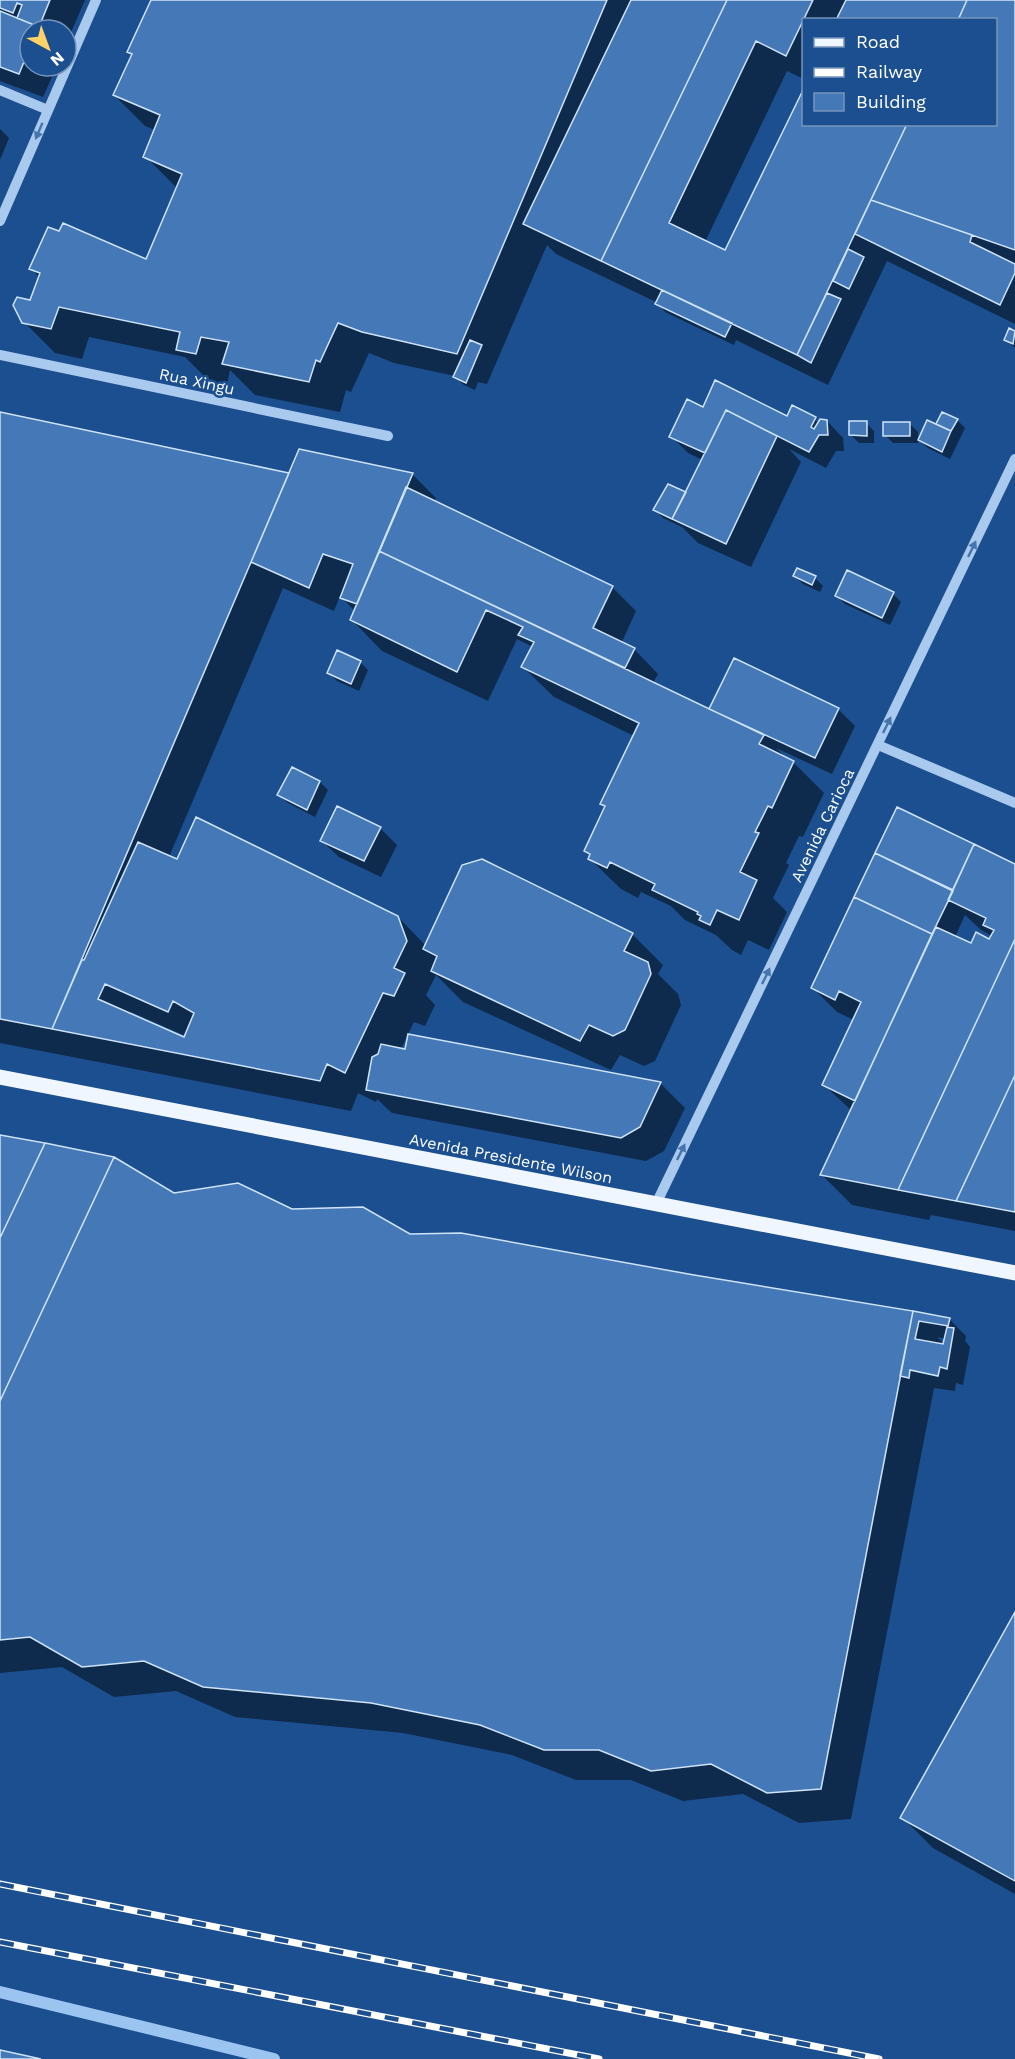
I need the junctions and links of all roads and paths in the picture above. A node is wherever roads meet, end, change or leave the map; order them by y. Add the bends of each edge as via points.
1 (96, 0) edge
2 (0, 90) edge
3 (48, 110) junction
4 (0, 221) edge
5 (0, 355) edge
6 (388, 436) dead end
7 (1015, 459) edge
8 (878, 744) junction
9 (1015, 803) edge
10 (0, 1077) edge
11 (656, 1204) junction
12 (1015, 1274) edge

1 - 3 street
2 - 3 street
3 -> 4 street
5 - 6 street, Rua Xingu
8 -> 7 street, Avenida Carioca
8 - 9 street
11 -> 8 street, Avenida Carioca
10 - 11 main road, Avenida Presidente Wilson
11 - 12 main road, Avenida Presidente Wilson

